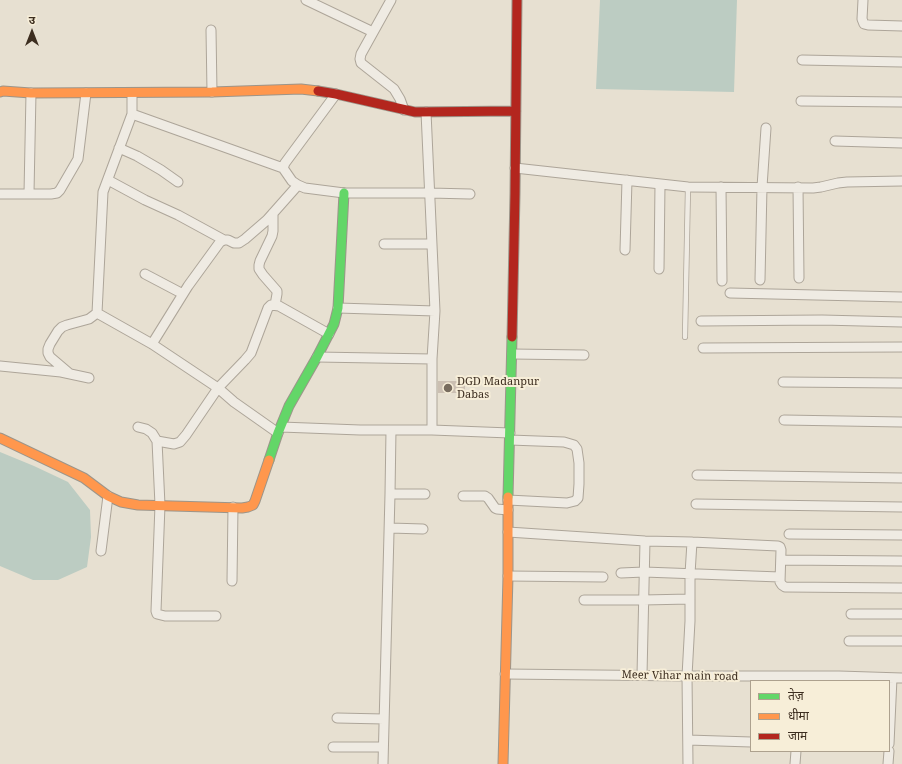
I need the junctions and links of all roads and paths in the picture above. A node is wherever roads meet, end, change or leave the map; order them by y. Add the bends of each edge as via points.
1 (306, 0) edge
2 (391, 0) edge
3 (517, 0) edge
4 (863, 0) edge
5 (902, 26) edge
6 (211, 30) dead end
7 (373, 32) junction
8 (802, 60) dead end
9 (902, 62) edge
10 (0, 92) edge
11 (212, 92) junction
12 (31, 93) junction
13 (86, 93) junction
14 (132, 93) junction
15 (336, 94) junction
16 (801, 101) dead end
17 (902, 102) edge
18 (404, 110) junction
19 (516, 111) junction
20 (426, 112) junction
21 (132, 114) junction
22 (766, 128) dead end
23 (835, 142) dead end
24 (902, 143) edge
25 (119, 148) junction
26 (283, 168) junction
27 (515, 168) junction
28 (108, 180) junction
29 (627, 180) junction
30 (902, 181) edge
31 (178, 182) dead end
32 (660, 184) junction
33 (298, 185) junction
34 (688, 187) junction
35 (721, 187) junction
36 (762, 187) junction
37 (798, 187) junction
38 (344, 193) junction
39 (430, 193) junction
40 (0, 194) edge
41 (29, 194) junction
42 (470, 194) dead end
43 (273, 213) junction
44 (224, 240) junction
45 (384, 244) dead end
46 (432, 244) junction
47 (625, 250) dead end
48 (659, 269) dead end
49 (145, 274) dead end
50 (799, 278) dead end
51 (760, 280) dead end
52 (722, 281) dead end
53 (730, 293) dead end
54 (183, 294) junction
55 (902, 297) edge
56 (275, 305) junction
57 (338, 308) junction
58 (435, 311) junction
59 (97, 313) junction
60 (701, 321) dead end
61 (902, 322) edge
62 (329, 334) junction
63 (686, 338) dead end
64 (152, 344) junction
65 (902, 347) edge
66 (702, 348) dead end
67 (512, 354) junction
68 (584, 355) dead end
69 (317, 357) junction
70 (432, 359) junction
71 (0, 366) edge
72 (70, 374) junction
73 (89, 378) dead end
74 (783, 382) dead end
75 (902, 383) edge
76 (218, 388) junction
77 (784, 420) dead end
78 (902, 422) edge
79 (138, 427) dead end
80 (279, 430) junction
81 (391, 430) junction
82 (432, 430) junction
83 (510, 437) junction
84 (0, 438) edge
85 (157, 441) junction
86 (697, 476) dead end
87 (902, 478) edge
88 (390, 494) junction
89 (425, 494) dead end
90 (108, 496) junction
91 (464, 496) dead end
92 (508, 500) junction
93 (160, 504) junction
94 (696, 504) dead end
95 (233, 507) junction
96 (902, 507) edge
97 (508, 510) junction
98 (390, 528) junction
99 (423, 529) dead end
100 (508, 532) junction
101 (789, 534) dead end
102 (902, 535) edge
103 (644, 541) junction
104 (692, 542) junction
105 (101, 550) dead end
106 (781, 560) junction
107 (902, 561) edge
108 (644, 572) junction
109 (621, 573) dead end
110 (690, 574) junction
111 (508, 576) junction
112 (604, 577) dead end
113 (780, 577) junction
114 (232, 581) dead end
115 (902, 588) edge
116 (690, 599) junction
117 (584, 600) dead end
118 (643, 600) junction
119 (851, 614) dead end
120 (902, 614) edge
121 (216, 616) dead end
122 (849, 641) dead end
123 (902, 641) edge
124 (505, 674) junction
125 (642, 675) junction
126 (687, 676) junction
127 (892, 678) junction
128 (902, 678) edge
129 (796, 679) edge
130 (336, 718) dead end
131 (384, 719) junction
132 (890, 722) edge
133 (688, 740) junction
134 (750, 742) edge
135 (333, 747) dead end
136 (383, 747) junction
137 (796, 752) edge
138 (889, 752) edge
139 (383, 764) edge
140 (503, 764) edge
141 (688, 764) edge
142 (795, 764) edge
143 (888, 764) edge

1 - 7 street
2 - 7 street
3 - 19 street
4 - 5 street via 864,24
6 - 11 street
7 - 18 street via 361,54 361,63 394,89
8 - 9 street
10 - 12 street
11 - 14 street
11 - 15 street via 301,89
12 - 13 street
12 - 41 street
13 - 14 street
13 - 41 street via 80,151 76,163 57,193
14 - 21 street
15 - 18 street
15 - 26 street
16 - 17 street
18 - 20 street
19 - 20 street
19 - 27 street
20 - 39 street
21 - 25 street
21 - 26 street
22 - 36 street
23 - 24 street
25 - 28 street
25 - 31 street
26 - 33 street
27 - 29 street
27 - 67 street
28 - 44 street
28 - 59 street via 103,192
29 - 32 street
29 - 47 street
30 - 37 street via 847,182 821,188
32 - 34 street
32 - 48 street
33 - 38 street
33 - 43 street
34 - 35 street
34 - 63 lane
35 - 36 street
35 - 52 street
36 - 37 street
36 - 51 street
37 - 50 street
38 - 39 street
38 - 57 street
39 - 42 street
39 - 46 street
40 - 41 street
43 - 44 street via 239,243
43 - 56 street via 272,236 260,261 259,269 277,291
44 - 54 street via 216,246
45 - 46 street
46 - 58 street
49 - 54 street
53 - 55 street
54 - 64 street
56 - 62 street
56 - 76 street via 268,308 251,353
57 - 58 street
57 - 62 street
58 - 70 street
59 - 64 street
59 - 72 street via 82,322 62,327 50,344 50,357
60 - 61 street
62 - 69 street
64 - 76 street
65 - 66 street
67 - 68 street
67 - 83 street
69 - 70 street
69 - 80 street via 289,406
70 - 82 street
71 - 72 street
72 - 73 street
74 - 75 street
76 - 80 street via 234,402
76 - 85 street via 180,442 174,444
77 - 78 street
79 - 85 street via 152,433
80 - 81 street
80 - 95 street via 255,501 248,507
81 - 82 street
81 - 88 street
82 - 83 street
83 - 92 street
83 - 92 street via 574,445 577,448 579,463 579,484 578,498 567,503
84 - 90 street via 84,478
85 - 93 street
86 - 87 street
88 - 89 street
88 - 98 street
90 - 93 street via 121,502 138,505
90 - 105 street
91 - 97 street via 484,496 495,508
92 - 97 street
93 - 95 street
93 - 121 street via 157,614
94 - 96 street
95 - 114 street
97 - 100 street
98 - 99 street
98 - 131 street
100 - 103 street
100 - 111 street
101 - 102 street
103 - 104 street
103 - 108 street
104 - 106 street via 778,546
104 - 110 street
106 - 107 street
106 - 113 street
108 - 109 street
108 - 110 street
108 - 118 street
110 - 113 street
110 - 116 street
111 - 112 street
111 - 124 street
113 - 115 street via 782,585 789,588
116 - 118 street
116 - 126 street
117 - 118 street
118 - 125 street
119 - 120 street
122 - 123 street
124 - 125 street, Meer Vihar main road
124 - 140 street
125 - 126 street, Meer Vihar main road
126 - 129 street, Meer Vihar main road
126 - 133 street
127 - 128 street, Meer Vihar main road
127 - 129 street, Meer Vihar main road
127 - 132 street
130 - 131 street
131 - 136 street
133 - 134 street
133 - 141 street
135 - 136 street
136 - 139 street
137 - 142 street
138 - 143 street

